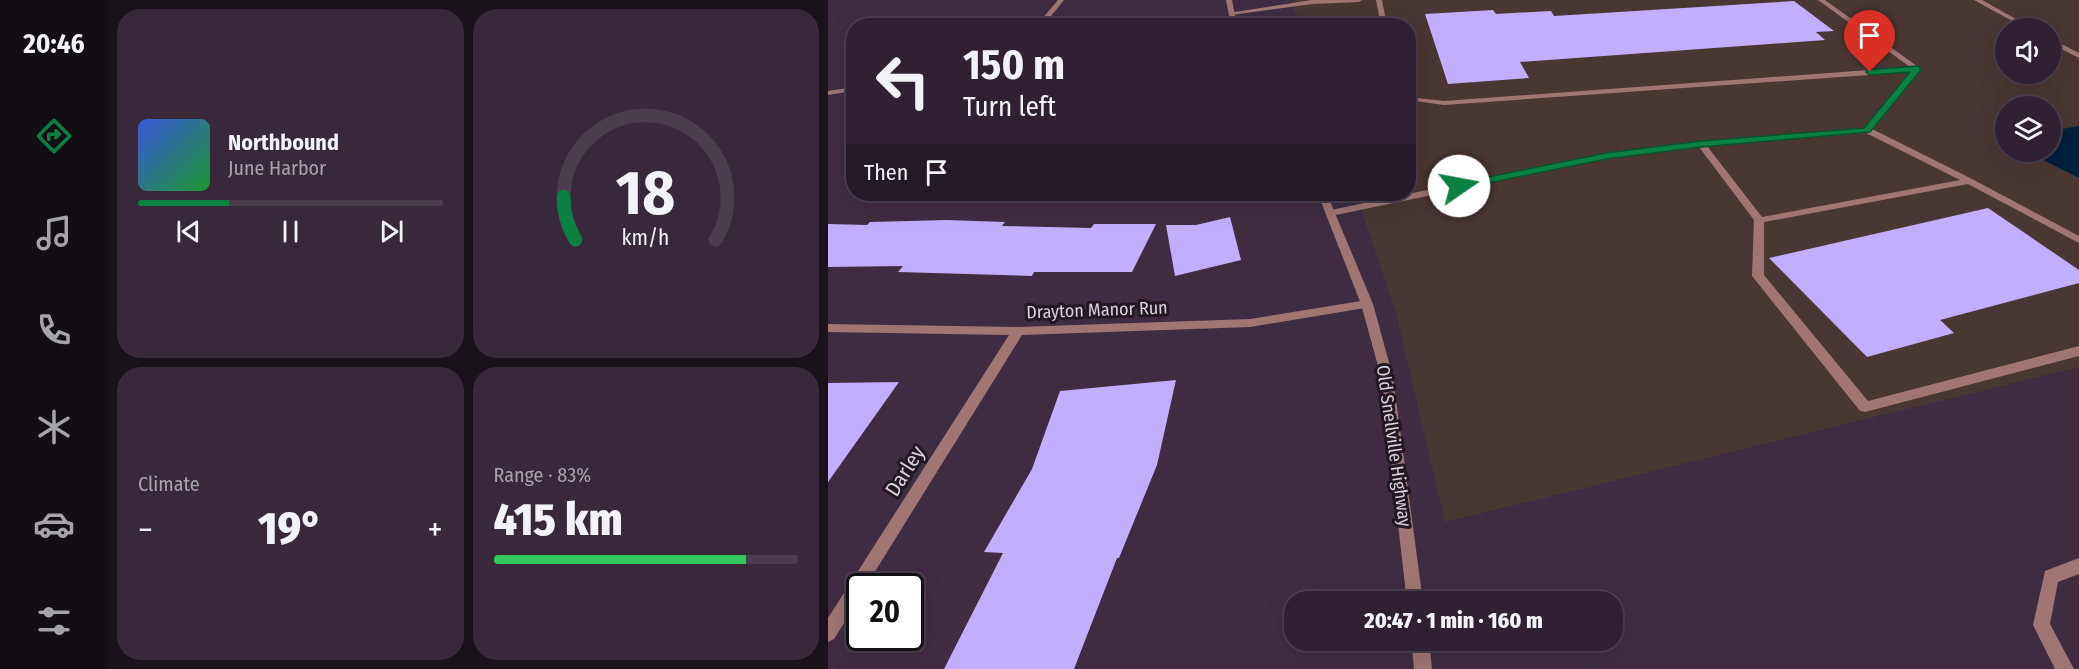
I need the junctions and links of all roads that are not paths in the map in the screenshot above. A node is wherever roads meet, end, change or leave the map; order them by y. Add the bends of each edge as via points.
1 (1060, 0) edge
2 (1229, 0) edge
3 (1359, 0) edge
4 (1379, 0) edge
5 (1821, 0) edge
6 (1977, 0) edge
7 (1231, 13) junction
8 (1045, 18) edge
9 (1232, 18) edge
10 (1382, 18) edge
11 (2010, 18) edge
12 (2061, 46) edge
13 (2079, 56) edge
14 (1917, 69) junction
15 (846, 90) edge
16 (828, 93) edge
17 (1416, 100) edge
18 (1867, 130) junction
19 (1701, 144) junction
20 (1969, 180) junction
21 (1416, 195) edge
22 (1325, 201) edge
23 (1389, 201) edge
24 (1331, 213) junction
25 (1760, 220) junction
26 (2079, 240) edge
27 (1367, 304) junction
28 (828, 328) edge
29 (1018, 331) junction
30 (2079, 351) edge
31 (2079, 566) edge
32 (1414, 591) edge
33 (828, 633) edge
34 (1421, 651) edge
35 (1423, 669) edge
36 (2065, 669) edge

1 - 8 street
2 - 7 street
3 - 7 street
4 - 10 street
5 - 14 street
6 - 11 street
7 - 9 street
12 - 13 street
14 - 17 street via 1444,103
14 - 18 street
15 - 16 street
18 - 19 street
18 - 20 street
19 - 21 street via 1606,156
19 - 25 street
20 - 25 street
20 - 26 street
22 - 24 street, Old Snellville Highway
23 - 24 street
24 - 27 street, Old Snellville Highway
25 - 30 street via 1758,276 1865,407
27 - 29 street, Drayton Manor Run via 1250,323
27 - 32 street, Old Snellville Highway via 1387,378
28 - 29 street, Drayton Manor Run
29 - 33 street, Darley
31 - 36 street via 2050,577 2041,625
34 - 35 street

